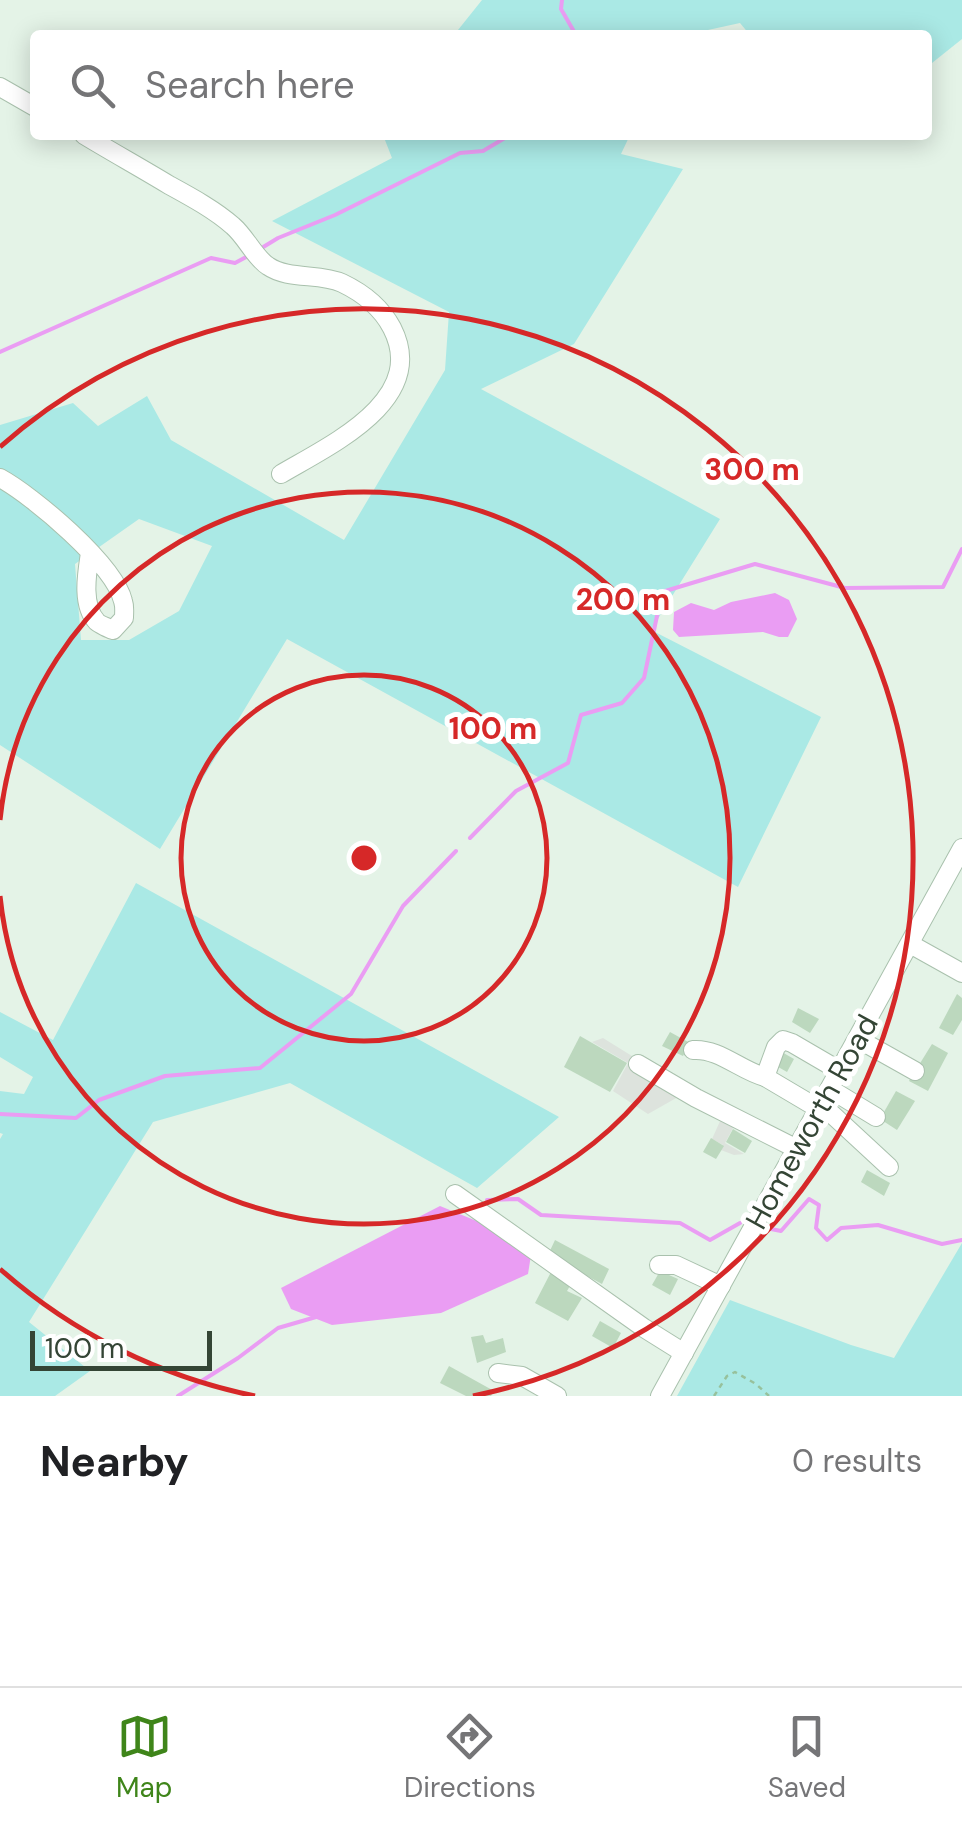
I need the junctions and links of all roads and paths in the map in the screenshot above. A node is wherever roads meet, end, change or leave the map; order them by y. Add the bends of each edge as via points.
1 (0, 87) edge
2 (30, 104) edge
3 (93, 140) edge
4 (281, 474) dead end
5 (0, 478) edge
6 (90, 553) dead end
7 (961, 851) edge
8 (954, 882) edge
9 (910, 944) junction
10 (954, 969) edge
11 (858, 1038) junction
12 (693, 1050) dead end
13 (638, 1064) dead end
14 (840, 1071) junction
15 (915, 1071) dead end
16 (765, 1077) junction
17 (824, 1101) junction
18 (876, 1117) dead end
19 (797, 1150) junction
20 (889, 1167) dead end
21 (455, 1194) dead end
22 (659, 1265) dead end
23 (722, 1286) junction
24 (684, 1352) junction
25 (498, 1372) dead end
26 (558, 1396) edge
27 (660, 1396) edge
28 (714, 1396) edge
29 (769, 1396) edge

1 - 2 street
3 - 4 street via 234,226 270,268 338,282 385,315 401,358 388,397 342,438
5 - 6 street
7 - 8 street, Homeworth Road
8 - 9 street, Homeworth Road
9 - 10 street
9 - 11 street, Homeworth Road
11 - 14 street, Homeworth Road
11 - 15 street
12 - 16 street
13 - 19 street
14 - 16 street via 783,1040
14 - 17 street, Homeworth Road
16 - 17 street
17 - 18 street
17 - 19 street, Homeworth Road
17 - 20 street
19 - 23 street, Homeworth Road
21 - 24 street
22 - 23 street via 676,1265
23 - 24 street, Homeworth Road
24 - 27 street, Homeworth Road
25 - 26 street via 522,1376
28 - 29 path via 736,1372

